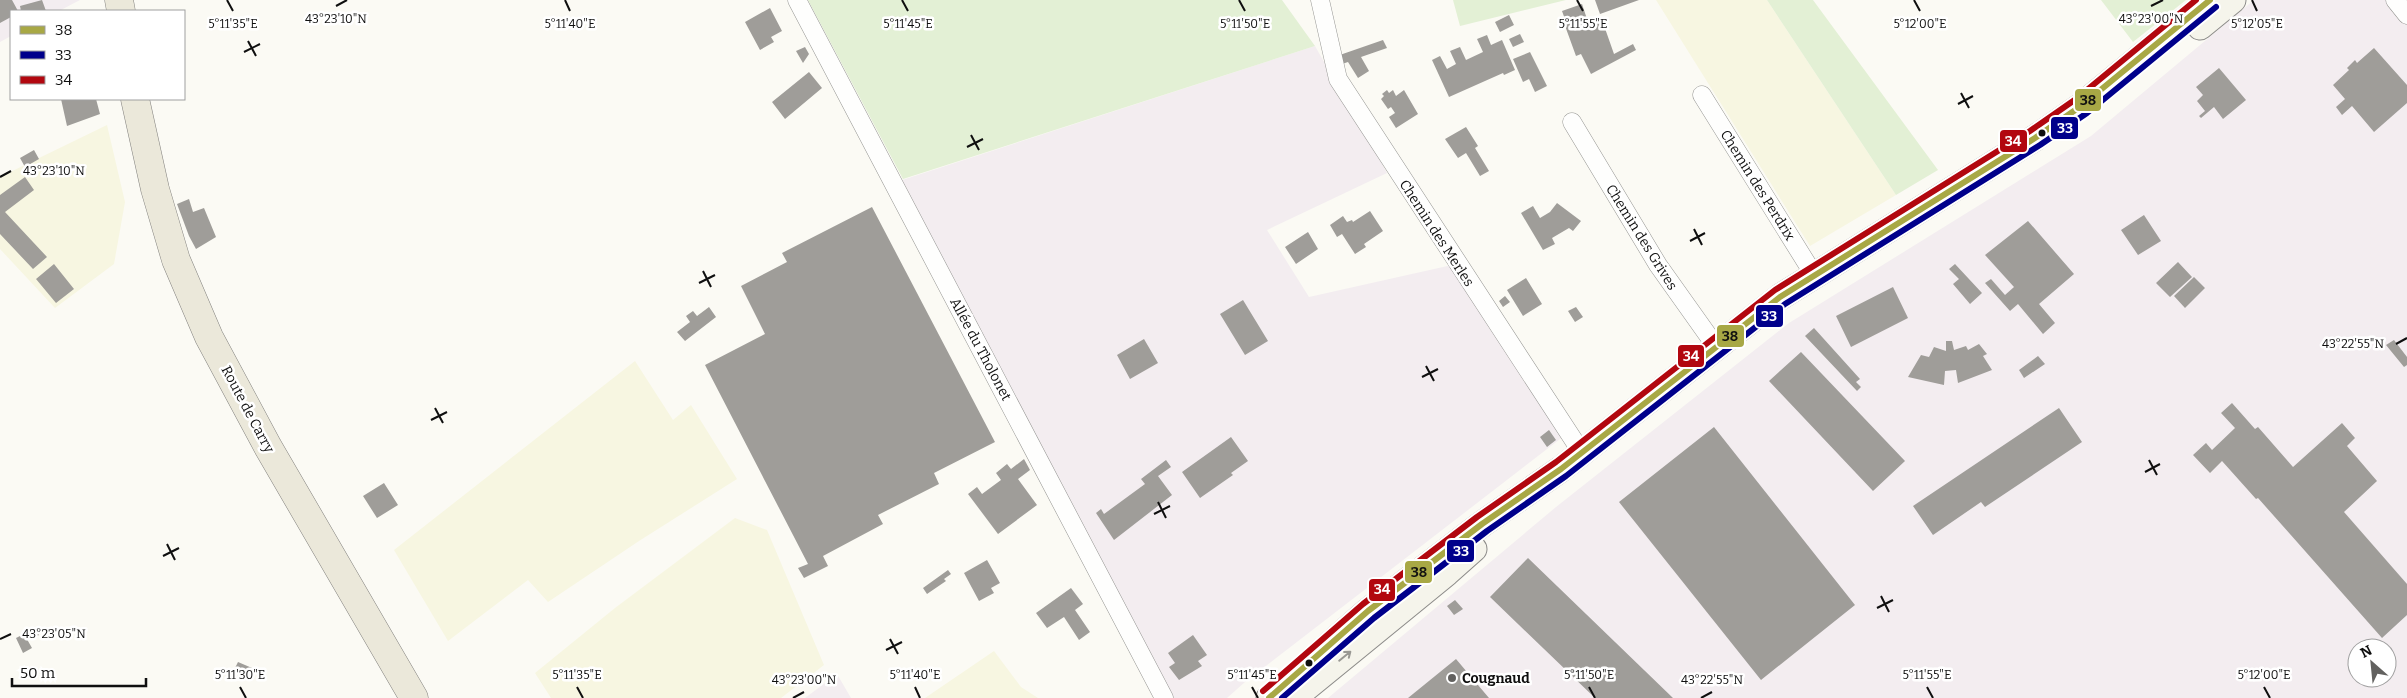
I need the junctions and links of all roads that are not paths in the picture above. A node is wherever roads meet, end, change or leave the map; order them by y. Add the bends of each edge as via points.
1 (797, 0) edge
2 (1320, 0) edge
3 (2210, 0) edge
4 (2233, 0) edge
5 (2395, 0) edge
6 (2407, 15) edge
7 (1702, 95) dead end
8 (135, 100) edge
9 (1572, 122) dead end
10 (1814, 275) junction
11 (1717, 348) junction
12 (1582, 453) junction
13 (1561, 470) junction
14 (414, 698) edge
15 (1164, 698) edge
16 (1269, 698) edge
17 (1294, 698) edge

1 - 15 street, Allée du Tholonet
2 - 12 street, Chemin des Merles via 1338,79
3 - 10 main road via 2081,106 2035,138
4 - 11 main road via 2044,150 1973,197
5 - 6 street
7 - 10 street, Chemin des Perdrix
8 - 14 main road, Route de Carry via 155,189 176,260 209,336 268,447
9 - 11 street, Chemin des Grives via 1658,265
10 - 11 main road via 1780,297
11 - 12 main road
12 - 13 main road
13 - 16 main road via 1482,524 1368,611
17 -> 13 main road via 1447,573

